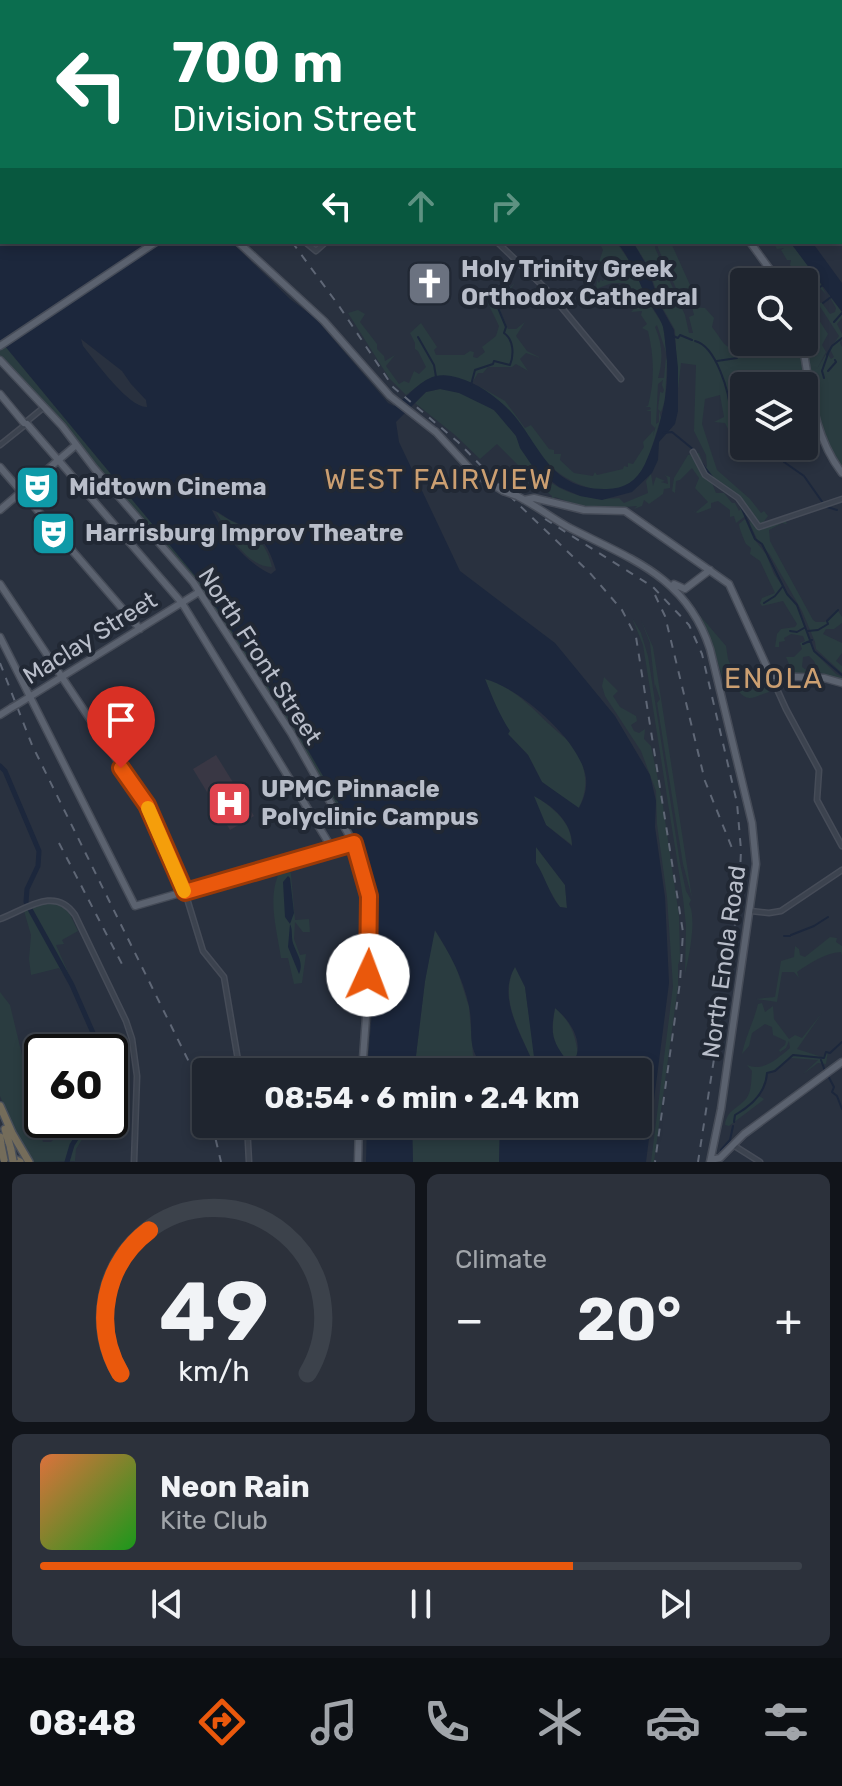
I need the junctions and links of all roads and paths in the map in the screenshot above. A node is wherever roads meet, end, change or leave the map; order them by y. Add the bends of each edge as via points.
1 (152, 244) edge
2 (240, 244) edge
3 (307, 244) edge
4 (324, 244) edge
5 (499, 244) edge
6 (751, 244) edge
7 (769, 268) edge
8 (0, 345) edge
9 (804, 356) edge
10 (0, 360) edge
11 (621, 379) dead end
12 (0, 394) edge
13 (43, 408) junction
14 (25, 423) junction
15 (76, 445) junction
16 (0, 446) edge
17 (693, 452) dead end
18 (58, 460) junction
19 (0, 467) edge
20 (842, 473) edge
21 (21, 492) junction
22 (842, 499) edge
23 (528, 500) junction
24 (0, 510) edge
25 (710, 570) junction
26 (0, 584) edge
27 (669, 584) junction
28 (199, 592) junction
29 (182, 603) junction
30 (140, 629) junction
31 (0, 637) edge
32 (771, 676) junction
33 (61, 677) junction
34 (842, 683) edge
35 (30, 696) junction
36 (0, 715) edge
37 (354, 843) junction
38 (842, 846) edge
39 (345, 847) junction
40 (333, 850) junction
41 (356, 852) junction
42 (842, 870) edge
43 (185, 892) junction
44 (751, 911) junction
45 (0, 919) edge
46 (236, 1058) edge
47 (363, 1058) edge
48 (842, 1062) edge
49 (0, 1108) edge
50 (248, 1138) edge
51 (359, 1138) edge
52 (733, 1145) junction
53 (5, 1154) edge
54 (716, 1159) edge
55 (20, 1162) edge
56 (29, 1162) edge
57 (134, 1162) edge
58 (249, 1162) edge
59 (358, 1162) edge
60 (760, 1162) edge

1 - 8 main road
2 - 23 main road, bridge via 327,323 480,478
3 - 4 street via 316,251
5 - 11 street via 546,289
6 - 7 main road
9 - 20 main road via 817,427
10 - 13 main road, North Front Street
12 - 14 main road
13 - 14 street
13 - 15 main road, North Front Street
14 - 16 street
14 - 18 main road
15 - 18 main road
15 - 28 main road, North Front Street
17 - 22 street via 705,475 738,498 759,527
18 - 21 main road
18 - 29 main road
19 - 21 main road
21 - 24 main road
21 - 30 main road
23 - 25 main road via 627,512
23 - 27 main road
25 - 27 main road via 689,588
25 - 32 main road via 731,587
26 - 33 main road
27 - 44 main road, North Enola Road via 700,624 717,678 755,839
28 - 29 main road, Maclay Street
28 - 37 main road, North Front Street via 291,733
29 - 30 main road, Maclay Street
29 - 40 main road
30 - 33 main road, Maclay Street
31 - 35 main road
32 - 34 main road
32 - 38 street via 819,770 814,792
33 - 35 main road, Maclay Street
33 - 43 main road via 147,805
35 - 36 main road, Maclay Street, bridge
35 - 43 main road via 135,906
37 - 39 main road
37 - 41 main road, North Front Street
39 - 40 main road
39 - 41 main road
40 - 43 main road
41 - 47 main road, North Front Street via 370,904
42 - 44 street via 781,911
43 - 46 street via 203,951 224,977
44 - 54 main road, North Enola Road
45 - 57 street via 50,900 70,908 132,1039 137,1088
48 - 52 main road
49 - 53 highway, bridge via 11,1150
49 - 56 highway
50 - 58 street
51 - 59 main road
52 - 54 main road
52 - 60 street
53 - 55 highway

